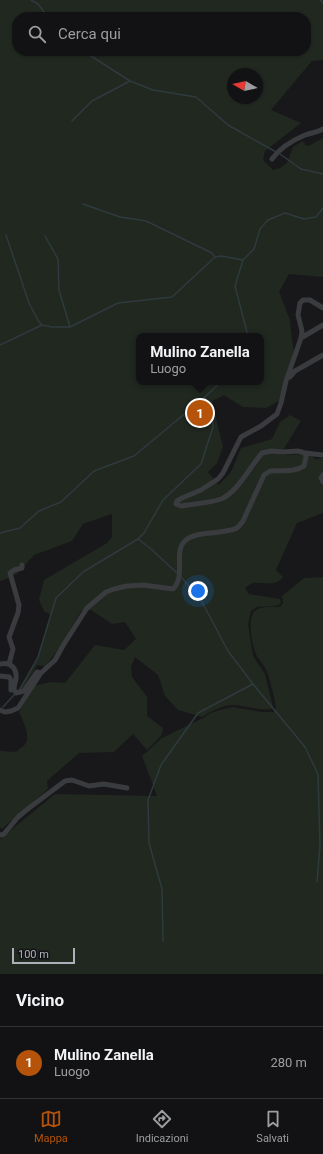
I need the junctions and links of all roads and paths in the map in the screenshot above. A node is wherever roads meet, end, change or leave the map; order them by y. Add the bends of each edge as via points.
1 (323, 129) edge
2 (276, 155) dead end
3 (323, 308) edge
4 (323, 325) edge
5 (301, 338) junction
6 (323, 355) edge
7 (286, 380) junction
8 (305, 453) junction
9 (323, 455) edge
10 (323, 475) edge
11 (323, 482) edge
12 (22, 565) dead end
13 (0, 664) edge
14 (9, 664) junction
15 (41, 673) junction
16 (0, 676) edge
17 (14, 691) junction
18 (0, 710) edge
19 (127, 788) dead end
20 (0, 834) edge

1 - 2 street via 303,136
3 - 5 street via 310,300 303,300 300,303 298,315
4 - 5 street
5 - 7 street
6 - 7 street via 295,371
7 - 8 street via 277,414 241,437 218,478 201,490 177,501 176,504 181,506 222,499 247,474 262,453
8 - 9 street
8 - 15 street via 304,466 288,471 270,471 264,476 239,527 187,538 182,543 179,576 173,589 143,585 106,592 87,608 55,660
10 - 11 street
12 - 14 street via 22,568 10,574 19,605 8,637 13,648
13 - 14 street
14 - 17 street via 16,675
15 - 17 street via 37,672 22,692
15 - 18 street via 18,708 11,712
16 - 17 street via 9,677 11,690
19 - 20 street via 104,784 89,786 72,780 65,781 18,816 4,834

